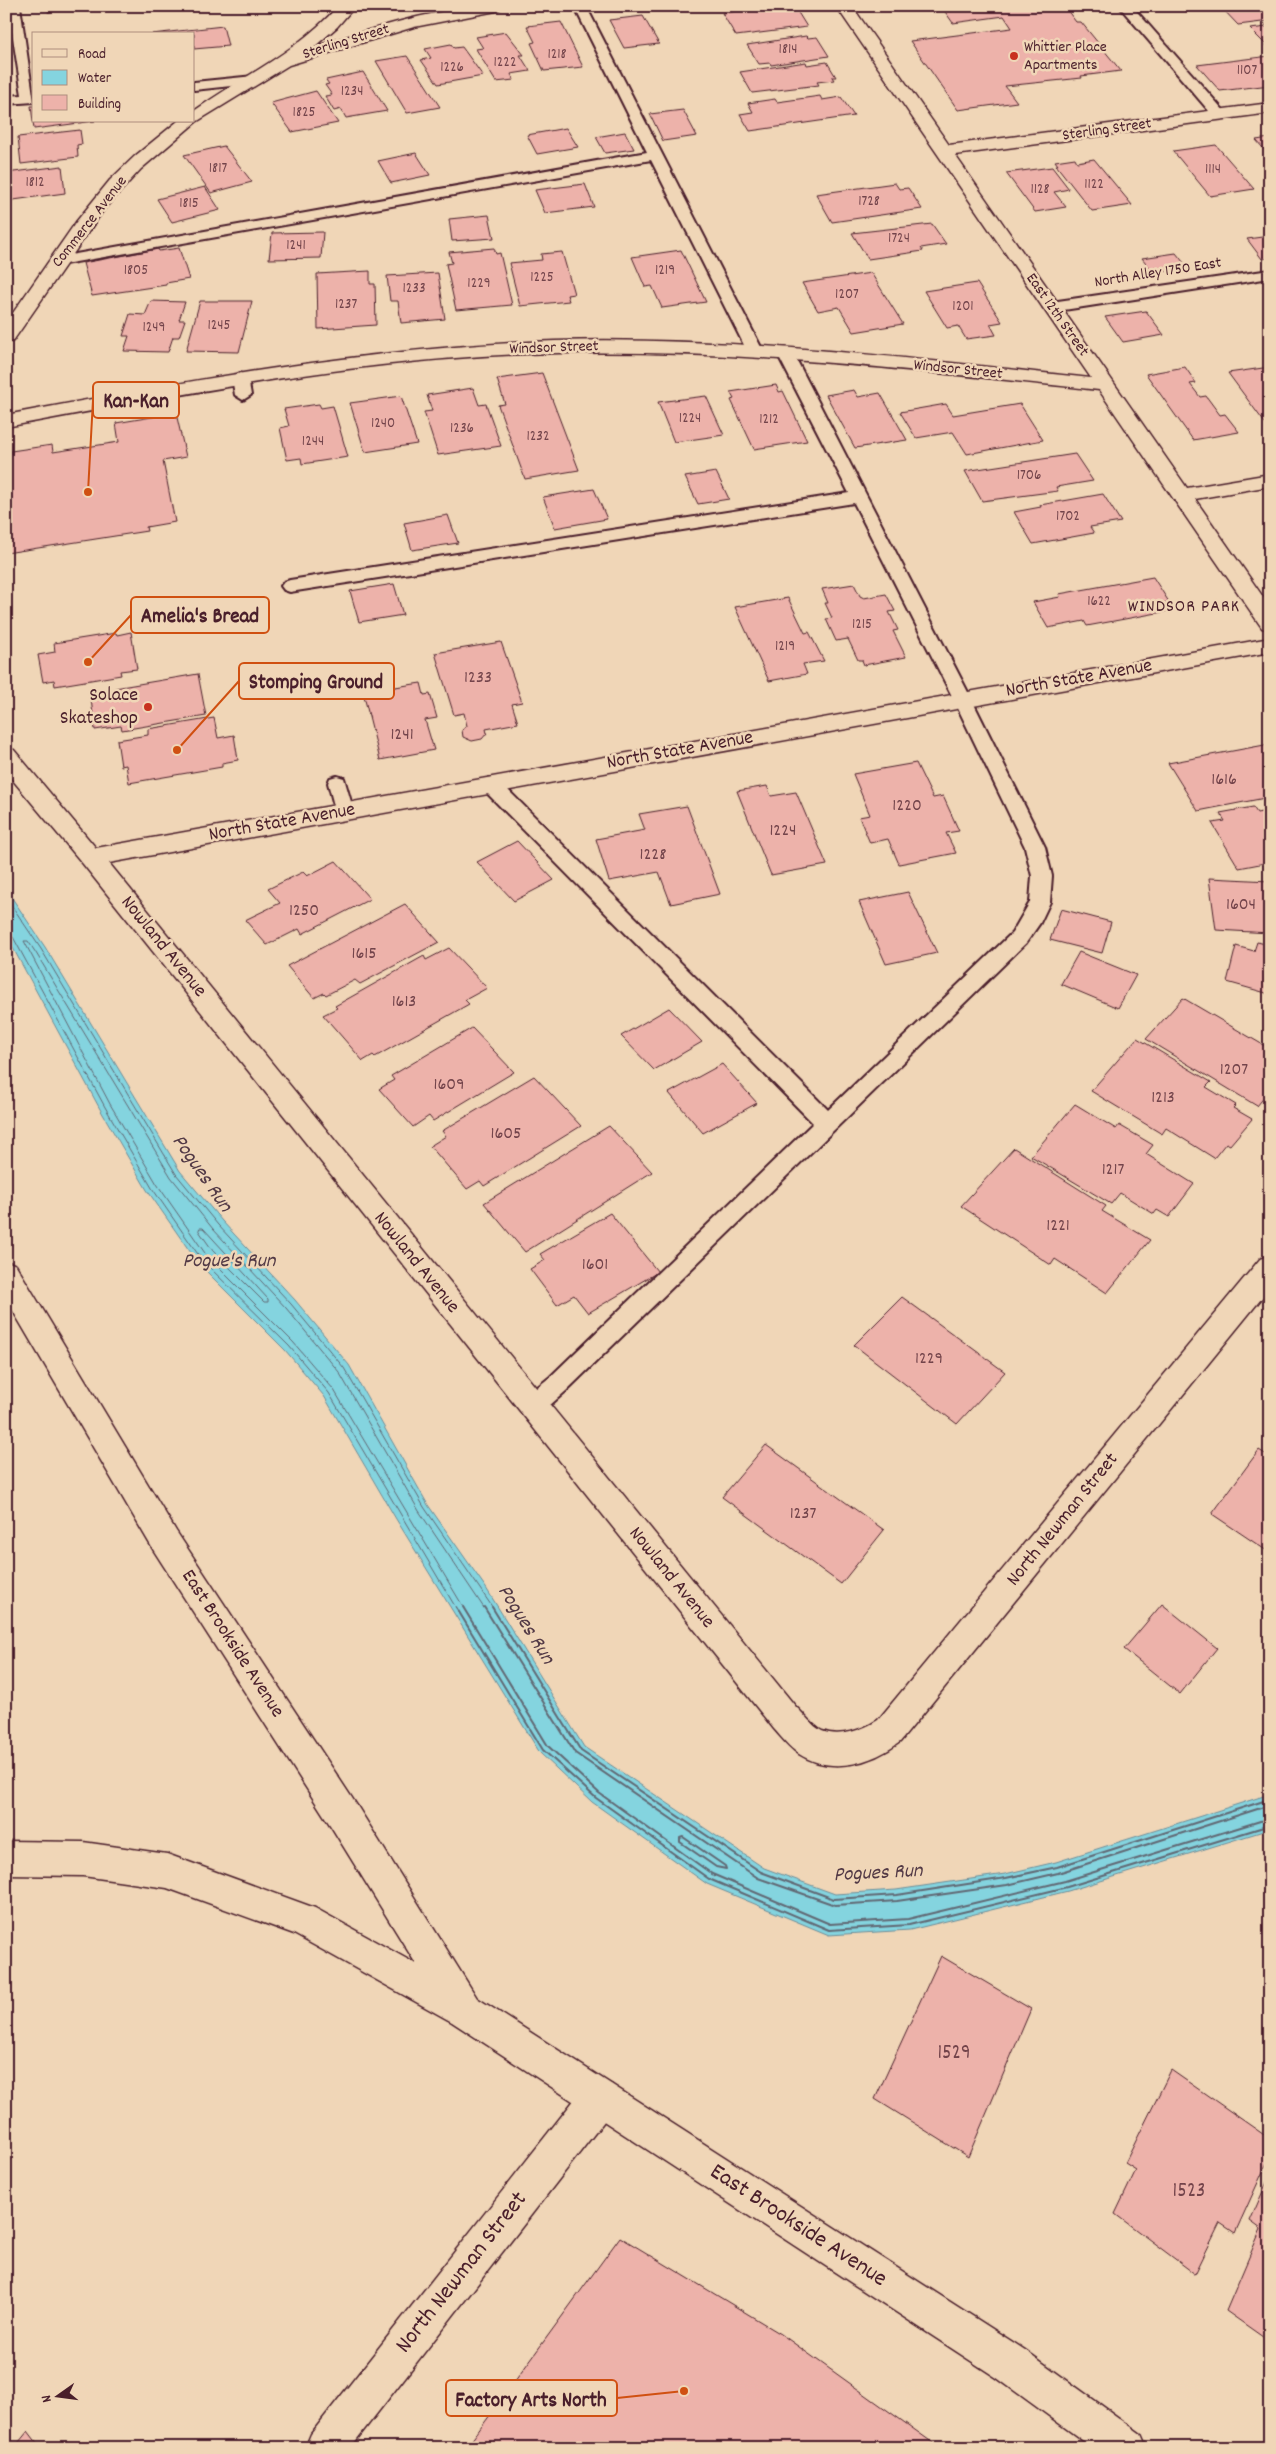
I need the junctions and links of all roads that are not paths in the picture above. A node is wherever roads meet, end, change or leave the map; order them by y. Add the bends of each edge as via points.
1 (14, 6) edge
2 (348, 6) edge
3 (496, 6) edge
4 (580, 6) edge
5 (844, 6) edge
6 (1125, 6) edge
7 (284, 61) junction
8 (254, 80) junction
9 (195, 86) edge
10 (32, 96) edge
11 (32, 98) edge
12 (6, 100) edge
13 (1270, 108) edge
14 (1220, 115) junction
15 (195, 117) edge
16 (188, 122) edge
17 (944, 151) junction
18 (655, 155) junction
19 (59, 261) junction
20 (1270, 274) edge
21 (1051, 307) junction
22 (6, 336) edge
23 (755, 351) junction
24 (785, 353) junction
25 (1106, 385) junction
26 (6, 422) edge
27 (1270, 480) edge
28 (1181, 495) junction
29 (859, 497) junction
30 (290, 586) dead end
31 (1270, 624) edge
32 (1270, 645) edge
33 (963, 700) junction
34 (6, 756) edge
35 (337, 783) dead end
36 (491, 785) junction
37 (344, 812) junction
38 (91, 858) junction
39 (828, 1124) junction
40 (1270, 1267) edge
41 (6, 1273) edge
42 (532, 1406) junction
43 (841, 1748) joint
44 (6, 1858) edge
45 (464, 2010) junction
46 (599, 2098) junction
47 (325, 2448) edge
48 (1126, 2448) edge

1 - 10 lane via 27,92
2 - 7 street
3 - 7 street, Sterling Street via 406,24
4 - 18 lane
5 - 17 street, East 12th Street
6 - 14 lane
7 - 8 street
8 - 9 lane
8 - 15 street
11 - 12 lane
13 - 14 street, Sterling Street
14 - 17 street, Sterling Street
16 - 19 street, Commerce Avenue via 135,165
17 - 21 street, East 12th Street
18 - 19 lane
18 - 23 lane
19 - 22 street, Commerce Avenue
20 - 21 lane, North Alley 1750 East
21 - 25 street, East 12th Street
23 - 24 street, Windsor Street
23 - 26 street, Windsor Street via 643,346 498,349 356,361 242,386
24 - 25 street, Windsor Street
24 - 29 lane
25 - 28 street, East 12th Street
27 - 28 street
28 - 31 street, East 12th Street
29 - 30 lane
29 - 33 lane
32 - 33 street, North State Avenue
33 - 36 street, North State Avenue
33 - 39 lane via 1035,847 1042,876 1040,902 1019,938
34 - 38 street, Nowland Avenue
35 - 37 lane
36 - 37 street, North State Avenue
36 - 39 lane
37 - 38 street, North State Avenue
38 - 42 street, Nowland Avenue
39 - 42 lane
40 - 43 street, North Newman Street via 889,1731 878,1741
41 - 45 street, East Brookside Avenue via 165,1541 344,1816
42 - 43 street, Nowland Avenue via 785,1718 817,1746
44 - 45 street, East Brookside Avenue via 83,1859 167,1871 303,1920
45 - 46 street, East Brookside Avenue
46 - 47 street, North Newman Street
46 - 48 street, East Brookside Avenue via 1011,2364

